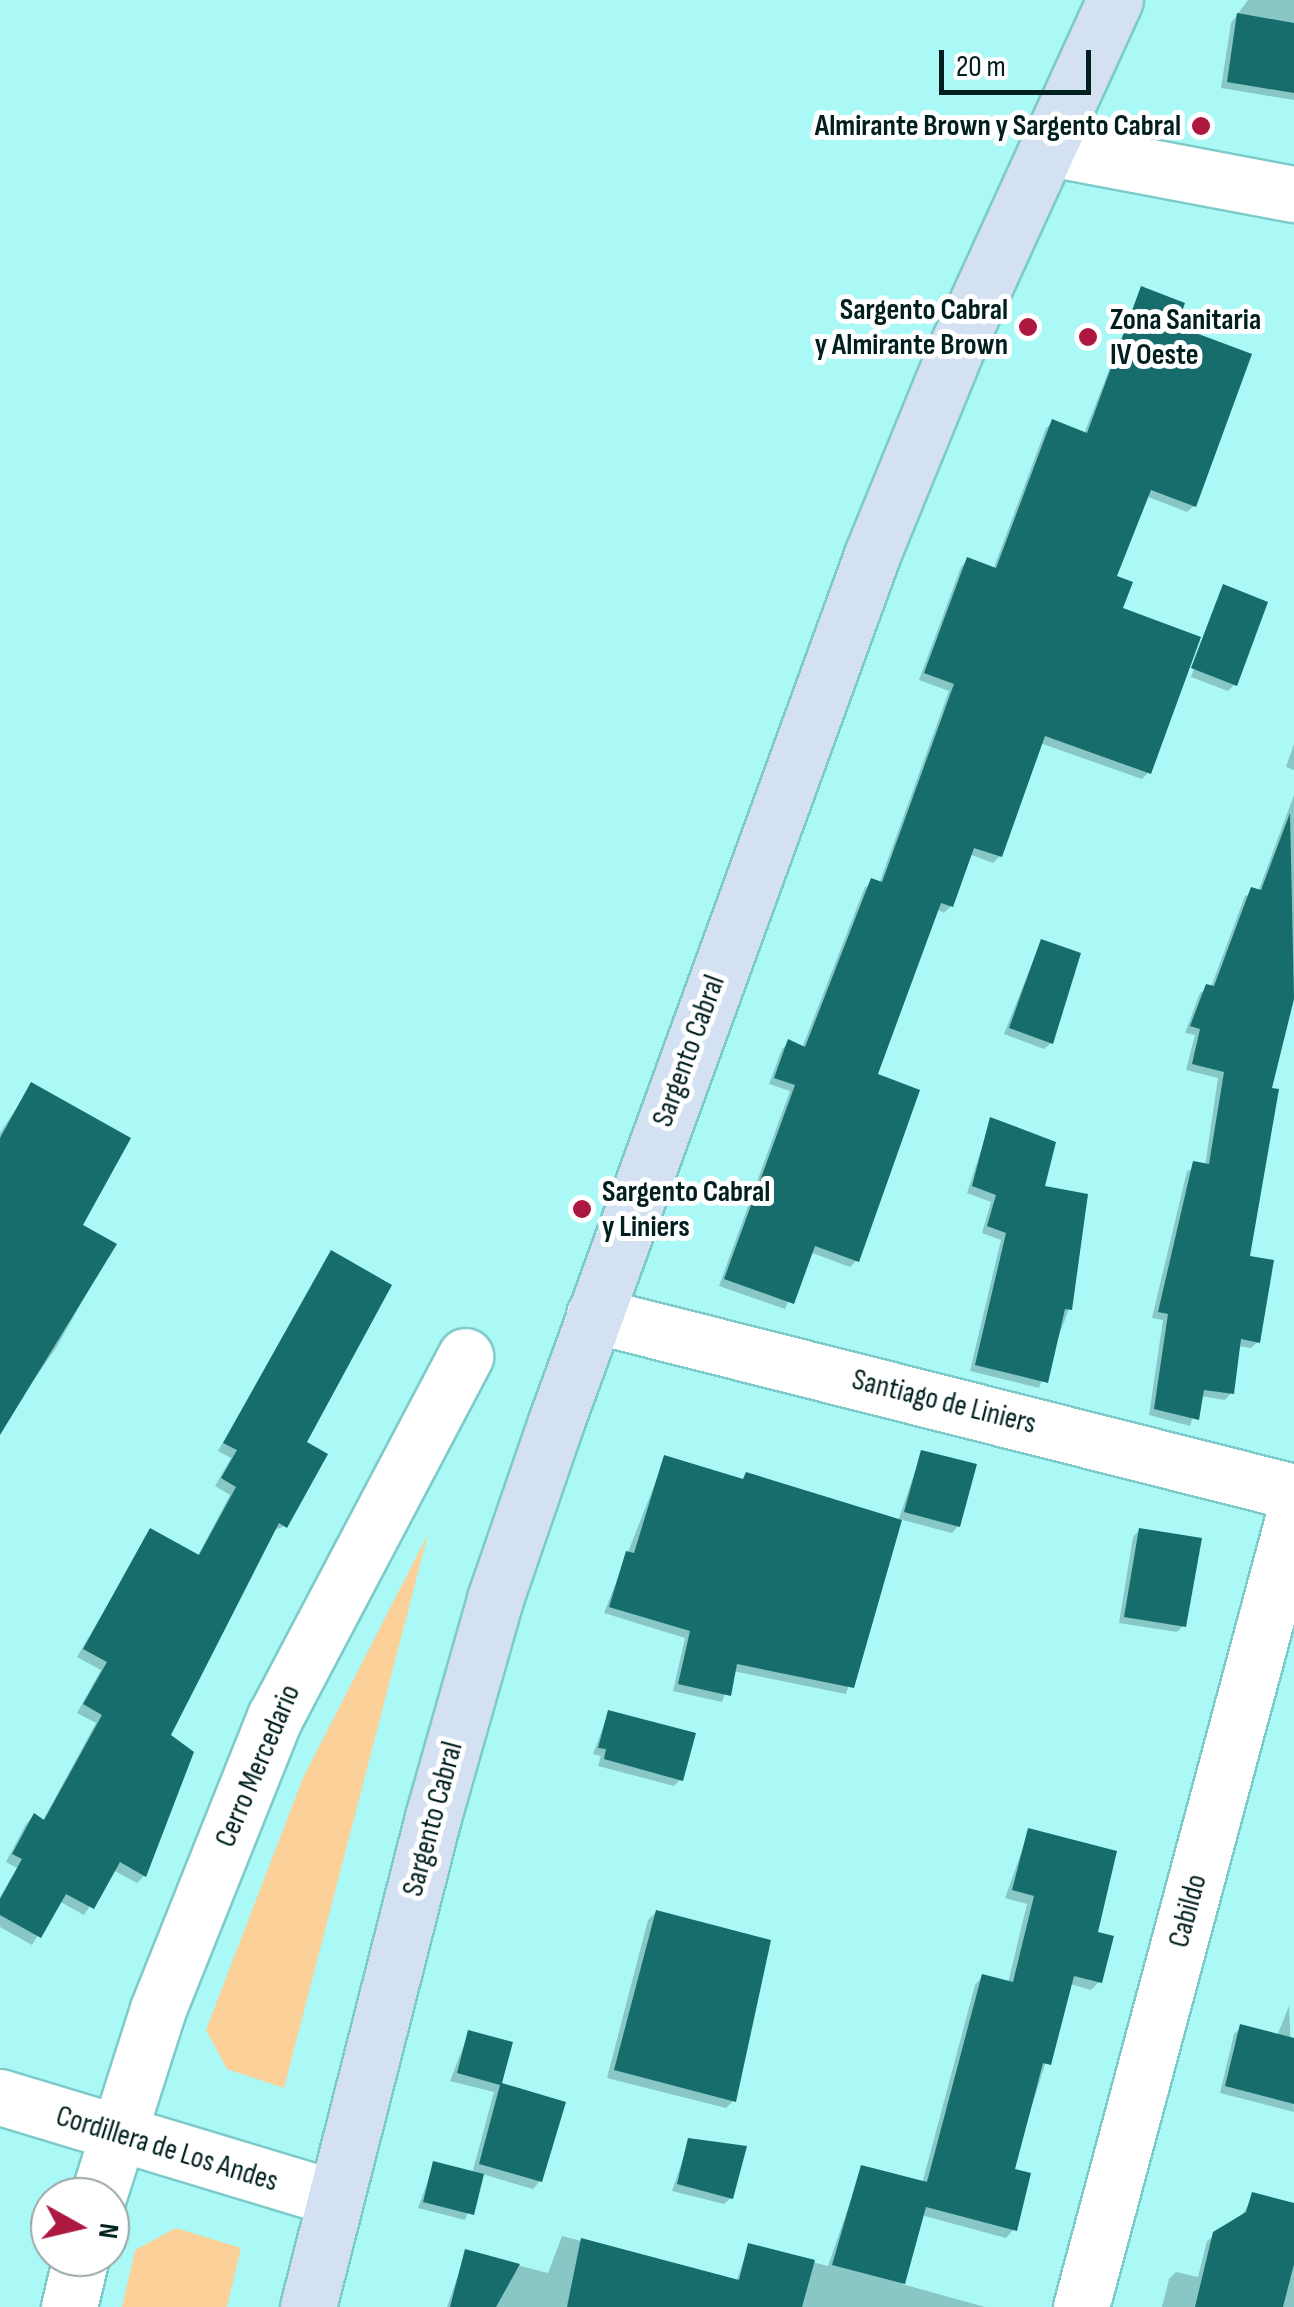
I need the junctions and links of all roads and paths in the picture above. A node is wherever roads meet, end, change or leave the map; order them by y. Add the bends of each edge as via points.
1 (1115, 0) edge
2 (1050, 148) junction
3 (1294, 194) edge
4 (594, 1315) junction
5 (466, 1356) dead end
6 (1294, 1492) edge
7 (1294, 1514) edge
8 (0, 2097) edge
9 (117, 2136) junction
10 (104, 2177) edge
11 (335, 2198) junction
12 (76, 2277) edge
13 (69, 2307) edge
14 (308, 2307) edge
15 (1082, 2307) edge

1 - 2 main road, Sargento Cabral
2 - 3 street
2 - 4 main road, Sargento Cabral via 872,555
4 - 6 street, Santiago de Liniers
4 - 11 main road, Sargento Cabral via 495,1599
5 - 9 street, Cerro Mercedario via 275,1717 158,2009
7 - 15 street, Cabildo
8 - 9 street, Cordillera de Los Andes
9 - 10 street, Cerro Mercedario
9 - 11 street, Cordillera de Los Andes
11 - 14 main road, Sargento Cabral
12 - 13 street

